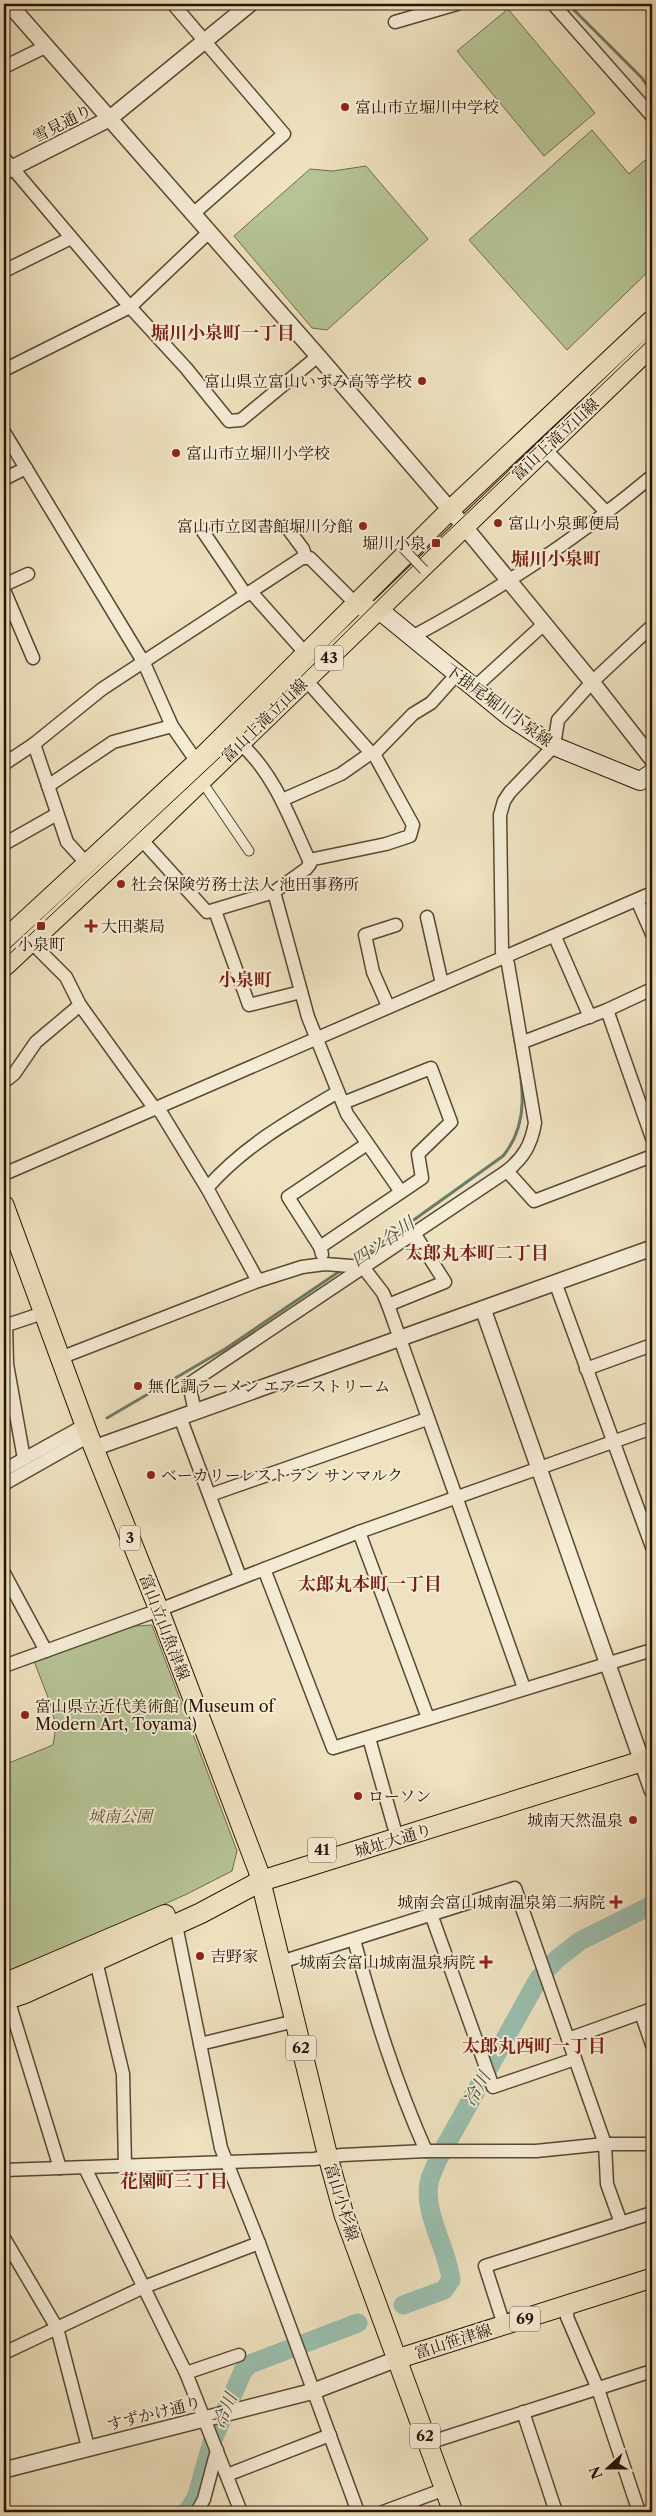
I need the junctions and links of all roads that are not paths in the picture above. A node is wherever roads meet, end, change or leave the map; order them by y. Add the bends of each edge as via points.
1 (9, 4) edge
2 (174, 4) edge
3 (250, 4) edge
4 (457, 4) edge
5 (554, 4) edge
6 (395, 22) dead end
7 (204, 41) junction
8 (45, 46) junction
9 (4, 67) edge
10 (652, 116) edge
11 (109, 119) junction
12 (7, 166) edge
13 (193, 214) junction
14 (208, 233) junction
15 (71, 238) junction
16 (4, 271) edge
17 (130, 306) junction
18 (652, 320) edge
19 (652, 346) edge
20 (318, 356) junction
21 (4, 370) edge
22 (4, 432) edge
23 (544, 448) junction
24 (26, 468) junction
25 (652, 476) edge
26 (4, 479) edge
27 (449, 511) junction
28 (608, 514) junction
29 (286, 526) dead end
30 (464, 526) junction
31 (202, 530) dead end
32 (402, 547) dead end
33 (306, 558) junction
34 (424, 570) dead end
35 (28, 574) dead end
36 (510, 582) junction
37 (4, 585) edge
38 (4, 590) edge
39 (248, 594) junction
40 (357, 605) junction
41 (376, 612) junction
42 (544, 624) junction
43 (652, 626) edge
44 (410, 638) junction
45 (307, 654) junction
46 (33, 658) dead end
47 (144, 662) junction
48 (456, 675) junction
49 (306, 680) junction
50 (592, 682) junction
51 (474, 688) junction
52 (172, 726) junction
53 (34, 744) junction
54 (241, 744) junction
55 (554, 746) junction
56 (373, 754) junction
57 (652, 759) edge
58 (197, 762) junction
59 (4, 764) edge
60 (652, 773) edge
61 (48, 786) junction
62 (207, 789) dead end
63 (282, 800) junction
64 (57, 814) junction
65 (141, 839) junction
66 (4, 844) edge
67 (250, 851) dead end
68 (309, 860) junction
69 (88, 865) junction
70 (274, 892) junction
71 (652, 893) edge
72 (637, 900) junction
73 (215, 911) junction
74 (427, 917) dead end
75 (396, 925) dead end
76 (652, 934) edge
77 (555, 937) junction
78 (4, 940) edge
79 (31, 942) junction
80 (505, 957) junction
81 (4, 967) edge
82 (442, 984) junction
83 (652, 989) edge
84 (301, 992) junction
85 (80, 1005) junction
86 (388, 1006) junction
87 (606, 1010) junction
88 (590, 1017) junction
89 (316, 1037) junction
90 (523, 1042) junction
91 (4, 1082) edge
92 (340, 1098) junction
93 (155, 1109) junction
94 (652, 1138) edge
95 (367, 1144) junction
96 (652, 1156) edge
97 (506, 1171) junction
98 (4, 1174) edge
99 (207, 1188) junction
100 (401, 1192) junction
101 (4, 1205) edge
102 (414, 1233) junction
103 (320, 1247) junction
104 (652, 1248) edge
105 (325, 1264) junction
106 (363, 1267) junction
107 (258, 1281) junction
108 (555, 1282) junction
109 (388, 1305) junction
110 (483, 1309) junction
111 (43, 1313) junction
112 (5, 1326) edge
113 (399, 1339) junction
114 (652, 1345) edge
115 (60, 1358) junction
116 (586, 1369) junction
117 (195, 1412) junction
118 (180, 1417) junction
119 (427, 1419) junction
120 (652, 1428) edge
121 (90, 1437) junction
122 (613, 1442) junction
123 (24, 1459) junction
124 (540, 1468) junction
125 (4, 1470) edge
126 (4, 1484) edge
127 (210, 1495) junction
128 (456, 1498) junction
129 (359, 1532) junction
130 (652, 1547) edge
131 (264, 1569) junction
132 (4, 1573) edge
133 (240, 1577) junction
134 (159, 1610) junction
135 (652, 1650) edge
136 (46, 1651) junction
137 (608, 1663) junction
138 (4, 1666) edge
139 (524, 1688) junction
140 (428, 1718) junction
141 (369, 1738) junction
142 (646, 1754) edge
143 (652, 1790) edge
144 (394, 1827) junction
145 (260, 1876) junction
146 (431, 1914) junction
147 (176, 1925) junction
148 (354, 1940) junction
149 (96, 1961) junction
150 (281, 1962) junction
151 (5, 1995) edge
152 (647, 2011) edge
153 (295, 2022) junction
154 (568, 2039) junction
155 (200, 2044) junction
156 (652, 2045) edge
157 (575, 2059) junction
158 (606, 2144) junction
159 (652, 2144) edge
160 (426, 2151) junction
161 (328, 2157) junction
162 (227, 2162) junction
163 (124, 2166) junction
164 (60, 2168) junction
165 (85, 2168) junction
166 (4, 2170) edge
167 (652, 2213) edge
168 (621, 2223) junction
169 (4, 2238) edge
170 (259, 2243) junction
171 (652, 2278) edge
172 (144, 2286) junction
173 (568, 2305) junction
174 (504, 2325) junction
175 (57, 2328) junction
176 (4, 2353) edge
177 (239, 2355) dead end
178 (397, 2359) junction
179 (652, 2371) edge
180 (186, 2373) junction
181 (598, 2389) junction
182 (314, 2391) junction
183 (523, 2412) junction
184 (204, 2418) junction
185 (330, 2436) junction
186 (428, 2443) junction
187 (88, 2448) junction
188 (217, 2450) junction
189 (4, 2470) edge
190 (228, 2475) junction
191 (444, 2489) junction
192 (197, 2512) edge
193 (241, 2512) edge
194 (358, 2512) edge
195 (383, 2512) edge
196 (453, 2512) edge
197 (556, 2512) edge
198 (639, 2512) edge

1 - 8 street
2 - 7 street
3 - 7 street, 雪見通り
4 - 6 street
5 - 10 street
7 - 11 street, 雪見通り
7 - 13 street via 284,134
8 - 9 street
8 - 11 street
11 - 12 street, 雪見通り
11 - 13 street
12 - 15 street
13 - 14 street
14 - 17 street
14 - 20 street
15 - 16 street
15 - 17 street
17 - 20 street via 229,421 241,420
17 - 21 street
18 - 27 main road, 富山上滝立山線 / 43
19 - 23 main road, 富山上滝立山線 / 43
20 - 27 street
22 - 24 street
23 - 28 street
23 - 30 main road, 富山上滝立山線 / 43
24 - 26 street
24 - 47 street
25 - 28 street
27 - 30 street
27 - 40 main road, 富山上滝立山線 / 43
28 - 36 street
29 - 33 street
30 - 36 street
30 - 41 main road, 富山上滝立山線 / 43
31 - 39 street
32 - 34 street, bridge
33 - 39 street
33 - 40 street via 310,558
35 - 37 street
36 - 42 street
36 - 44 street
38 - 46 street
39 - 45 street
39 - 47 street
40 - 41 main road, 下掛尾堀川小泉線
40 - 45 main road, 富山上滝立山線 / 43
41 - 44 main road, 下掛尾堀川小泉線 via 384,614
41 - 49 main road, 富山上滝立山線 / 43
42 - 50 street
42 - 51 street
43 - 50 street
44 - 48 main road, 下掛尾堀川小泉線
45 - 58 main road, 富山上滝立山線 / 43
47 - 52 street
47 - 53 street via 102,689
48 - 51 main road, 下掛尾堀川小泉線
48 - 56 street via 431,703 413,714
49 - 54 main road, 富山上滝立山線 / 43
49 - 56 street
50 - 55 street via 558,720
50 - 57 street
51 - 55 main road, 下掛尾堀川小泉線
52 - 58 street
52 - 61 street via 113,742
53 - 59 street
53 - 61 street
54 - 63 street via 268,774
54 - 65 main road, 富山上滝立山線 / 43
55 - 60 main road, 下掛尾堀川小泉線 via 640,781
55 - 80 street via 510,792 500,815 502,952
56 - 63 street via 341,774
56 - 68 street via 413,825 410,836
58 - 69 main road, 富山上滝立山線 / 43
61 - 64 street
62 - 67 street
63 - 68 street
64 - 66 street
64 - 69 street via 67,842
65 - 73 street via 207,912
65 - 79 main road, 富山上滝立山線 / 43
68 - 70 street via 306,869
69 - 78 main road, 富山上滝立山線 / 43
70 - 73 street
70 - 84 street
71 - 72 street
72 - 76 street
72 - 77 street
73 - 84 street via 249,1005
74 - 82 street
75 - 86 street via 365,935 373,972
77 - 80 street
77 - 88 street
79 - 81 main road, 富山上滝立山線 / 43
79 - 85 street via 66,977
80 - 82 street
80 - 90 street
82 - 86 street
83 - 87 street
84 - 89 street
85 - 91 street via 36,1042 14,1074
85 - 93 street
86 - 89 street
87 - 88 street
87 - 94 street
88 - 90 street
89 - 92 street
89 - 93 street
90 - 97 street via 535,1123 526,1153
92 - 95 street via 346,1114
92 - 99 street via 272,1130 225,1167
92 - 100 street via 431,1068 451,1122 418,1154 422,1178
93 - 98 street
93 - 99 street via 160,1111
95 - 100 street
95 - 103 street via 288,1197
96 - 97 street via 534,1201
97 - 102 street
99 - 107 street
100 - 103 street
101 - 111 main road, 富山立山魚津線 / 3
102 - 106 street
102 - 109 street via 445,1282
103 - 105 street
104 - 108 street
105 - 106 street
105 - 107 street via 302,1267
106 - 109 street
106 - 117 street via 189,1384
107 - 115 street
108 - 110 street
108 - 116 street
109 - 113 street
110 - 113 street
110 - 124 street
111 - 112 street
111 - 115 main road, 富山立山魚津線 / 3
112 - 123 street via 7,1364
113 - 117 street
113 - 119 street
114 - 116 street
115 - 121 main road, 富山立山魚津線 / 3
116 - 122 street
117 - 118 street
118 - 121 street
118 - 127 street
119 - 127 street
119 - 128 street
120 - 122 street
121 - 123 street
121 - 126 street
121 - 134 main road, 富山立山魚津線 / 3
122 - 124 street
122 - 130 street
123 - 125 street
124 - 128 street
124 - 137 street
127 - 133 street
128 - 129 street
128 - 139 street
129 - 131 street
129 - 140 street
131 - 133 street
131 - 141 street via 333,1748
132 - 136 street
133 - 134 street
134 - 136 street
134 - 145 main road, 富山立山魚津線 / 3
135 - 137 street
136 - 138 street
137 - 139 street
137 - 142 street
139 - 140 street
140 - 141 street
141 - 144 street
142 - 143 street
142 - 144 highway, 城址大通り / 41
142 - 145 highway, 城址大通り / 41
144 - 145 highway, 城址大通り / 41
145 - 147 highway, 城址大通り / 41
145 - 150 main road, 富山小杉線 / 62
145 - 151 highway, 城址大通り / 41 via 182,1908
146 - 148 street
146 - 154 street via 515,1888
146 - 157 street via 493,2087
147 - 149 highway, 城址大通り / 41
147 - 155 street
148 - 150 street
148 - 160 street via 379,2030 402,2097
149 - 151 highway, 城址大通り / 41
149 - 163 street via 123,2074
150 - 153 main road, 富山小杉線 / 62
151 - 164 street
152 - 154 street
152 - 156 street
153 - 155 street
153 - 161 main road, 富山小杉線 / 62
154 - 157 street
155 - 162 street via 221,2148
157 - 158 street
158 - 159 street
158 - 160 street via 536,2151
158 - 168 street via 607,2184
160 - 161 street
161 - 162 street
161 - 178 main road, 富山小杉線 / 62 via 344,2215
162 - 163 street
162 - 170 street
163 - 165 street
164 - 165 street
164 - 166 street
165 - 172 street
167 - 168 street
168 - 174 street via 485,2266
169 - 175 street
170 - 172 street
170 - 182 street
171 - 173 main road, 富山笹津線 / 69
172 - 175 street
172 - 180 street
173 - 174 main road, 富山笹津線 / 69
173 - 181 street via 567,2317
174 - 178 main road, 富山笹津線 / 69
175 - 176 street
175 - 187 street
177 - 180 street
178 - 182 street, すずかけ通り
178 - 186 main road, 富山小杉線 / 62
179 - 181 street
180 - 184 street
181 - 183 street
181 - 198 street
182 - 184 street, すずかけ通り
182 - 185 street
183 - 186 street
183 - 197 street
184 - 187 street, すずかけ通り
184 - 188 street
185 - 190 street
185 - 194 street
186 - 191 main road, 富山小杉線 / 62
187 - 189 street, すずかけ通り
188 - 190 street
188 - 192 street via 204,2499
190 - 193 street
191 - 195 street
191 - 196 main road, 富山小杉線 / 62

